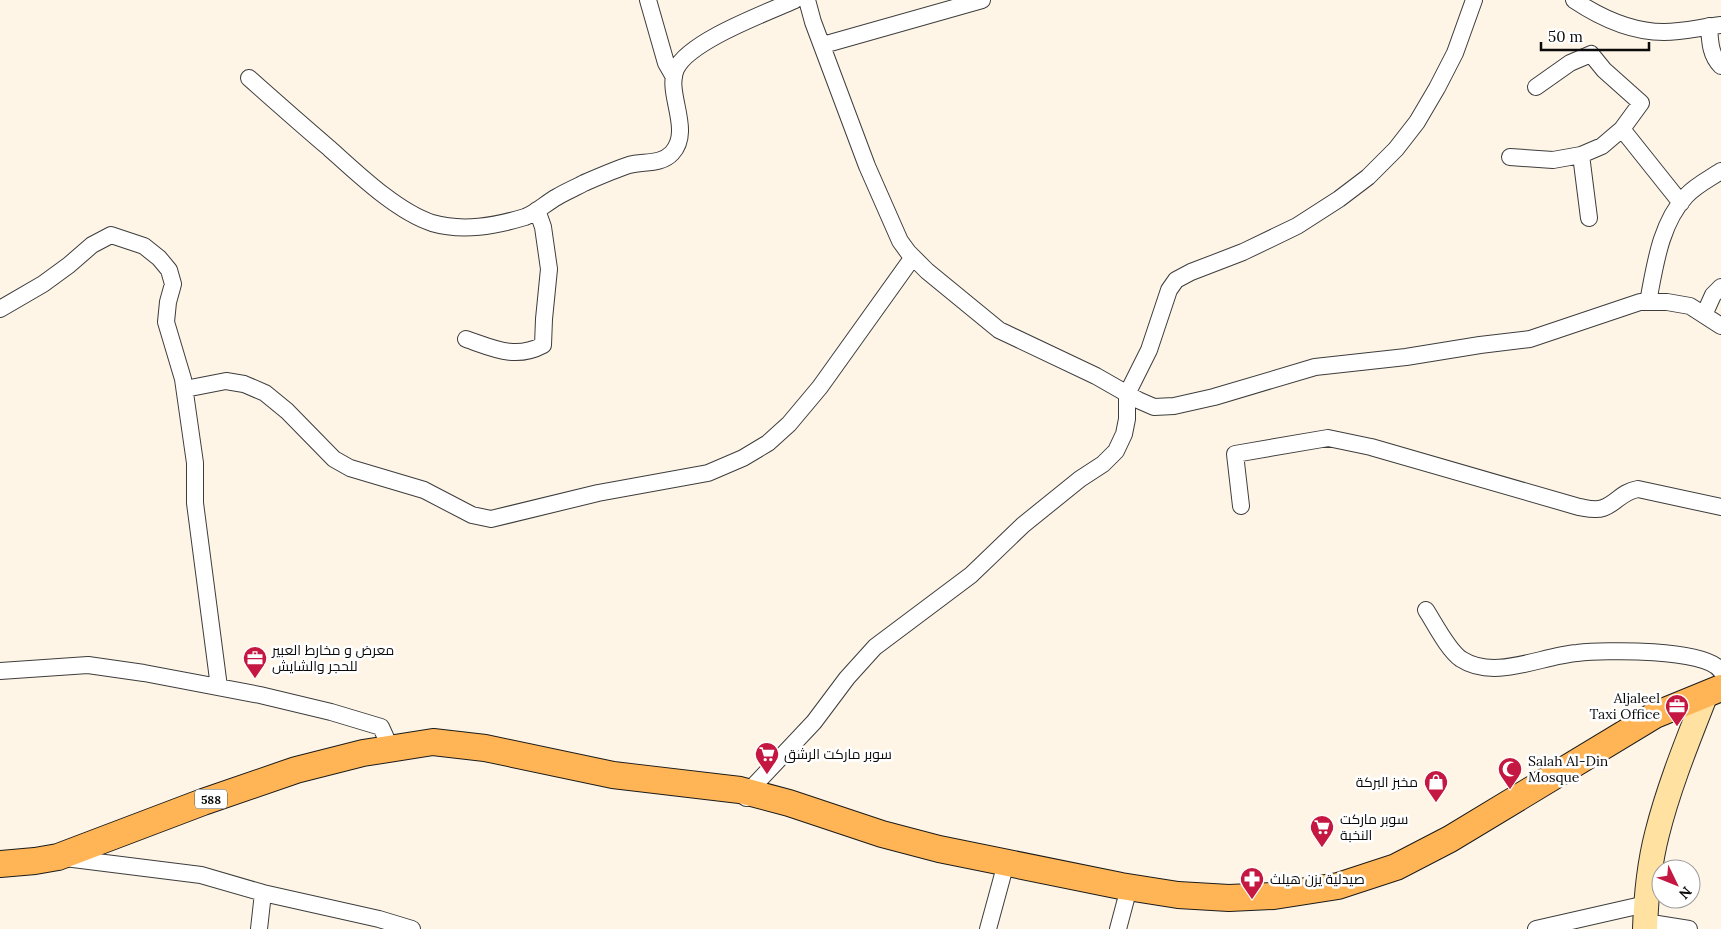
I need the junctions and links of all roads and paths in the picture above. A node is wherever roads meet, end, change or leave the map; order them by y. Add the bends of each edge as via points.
1 (648, 0) edge
2 (795, 0) edge
3 (808, 0) edge
4 (982, 0) edge
5 (1474, 0) edge
6 (1574, 0) edge
7 (1715, 25) edge
8 (823, 45) junction
9 (1721, 66) edge
10 (674, 77) junction
11 (249, 78) dead end
12 (1536, 88) dead end
13 (1622, 129) junction
14 (1580, 155) junction
15 (1510, 157) dead end
16 (1721, 171) edge
17 (1681, 203) junction
18 (537, 210) junction
19 (1589, 218) dead end
20 (913, 257) junction
21 (1721, 287) edge
22 (1648, 302) junction
23 (0, 309) edge
24 (1704, 315) junction
25 (1721, 326) edge
26 (466, 339) dead end
27 (184, 389) junction
28 (1127, 394) junction
29 (1241, 506) dead end
30 (1721, 507) edge
31 (1426, 610) dead end
32 (0, 670) edge
33 (1721, 671) edge
34 (219, 688) junction
35 (1713, 691) edge
36 (390, 748) junction
37 (746, 798) junction
38 (58, 857) junction
39 (0, 864) edge
40 (1004, 869) junction
41 (263, 893) junction
42 (1126, 899) junction
43 (1645, 918) edge
44 (259, 929) edge
45 (412, 929) edge
46 (988, 929) edge
47 (1118, 929) edge
48 (1536, 929) edge
49 (1688, 929) edge

1 - 10 street via 666,63
2 - 10 street via 731,28 690,52 676,69
3 - 8 street
4 - 8 street
5 - 28 street via 1442,79 1417,122 1396,149 1368,177 1297,226 1176,280 1169,290 1149,350
6 - 7 street via 1632,29 1662,32
7 - 9 street via 1710,45
8 - 20 street via 867,166 900,241
10 - 18 street via 680,137 672,154 665,159 630,165 585,182
11 - 18 street via 364,179 406,210 431,222 478,227 528,216
12 - 13 street via 1570,63 1591,54 1641,103
13 - 14 street via 1602,146
13 - 17 street
14 - 15 street via 1553,160
14 - 19 street
16 - 17 street via 1700,184
17 - 22 street via 1672,214 1663,236
18 - 26 street via 549,269 543,345 523,353 501,351
20 - 27 street via 820,387 789,424 751,453 708,473 598,493 491,519 472,515 424,490 350,468 334,459 287,410 265,393 244,384 226,381
20 - 28 street via 999,330
21 - 24 street via 1713,295
22 - 24 street via 1690,306
22 - 28 street via 1530,339 1315,367 1174,406 1154,407
23 - 27 street via 69,266 92,244 111,235 144,246 169,270 173,284 166,322
24 - 25 street
27 - 34 street
28 - 37 street via 1127,419 1116,451 1023,525 971,575 875,646 814,722
29 - 30 street via 1235,454 1328,438 1371,447 1579,507 1603,508 1629,490 1638,489
31 - 33 street via 1454,653 1462,660 1487,668 1503,669 1576,653 1616,652 1682,654 1711,662
32 - 34 street via 88,665
34 - 36 street via 331,712 381,727
35 - 40 main road via 1655,714 1450,839 1396,867 1338,886 1274,896 1229,898 1178,895
35 - 42 main road via 1458,846 1406,874 1363,891 1324,902 1280,908 1192,908
35 - 43 street via 1670,789 1659,827
36 - 37 main road via 640,790 718,799
36 - 38 main road, 588 via 296,770
37 - 40 main road via 775,812 928,858
38 - 39 main road, 588
38 - 41 street via 202,875
40 - 42 main road via 1035,883
40 - 46 street
41 - 44 street
41 - 45 street
42 - 47 street
43 - 48 street
43 - 49 street

